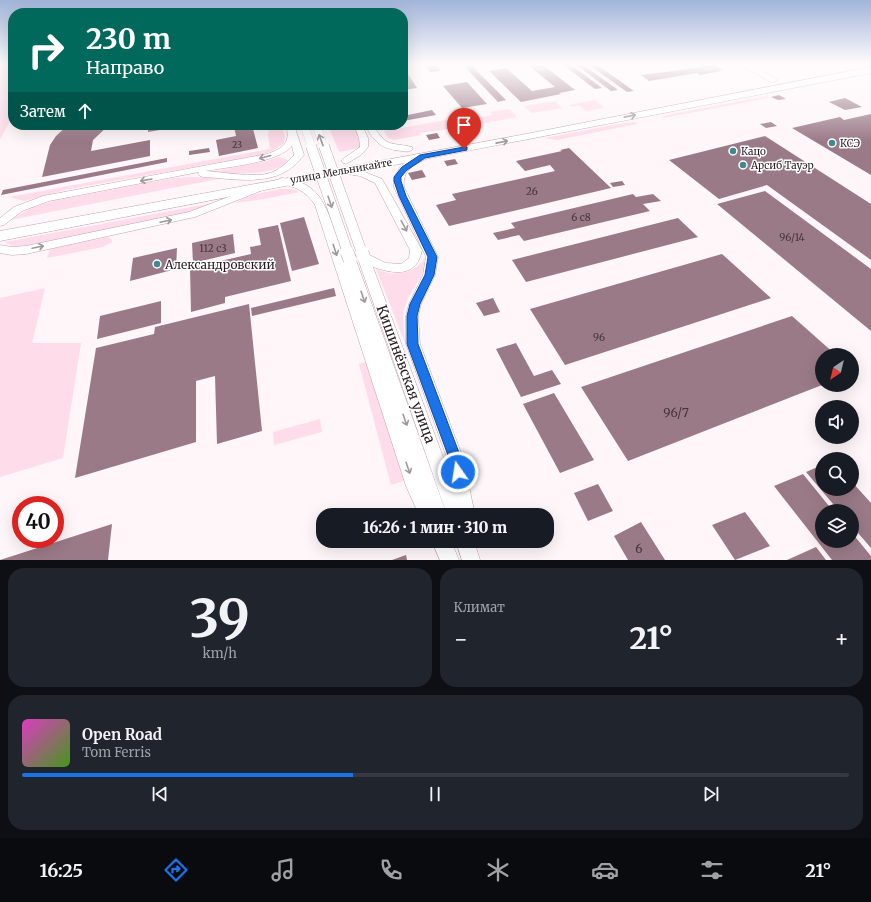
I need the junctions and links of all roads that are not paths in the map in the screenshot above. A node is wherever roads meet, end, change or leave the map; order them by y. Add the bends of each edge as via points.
1 (720, 90) edge
2 (767, 90) edge
3 (292, 130) edge
4 (306, 130) edge
5 (318, 130) edge
6 (360, 130) edge
7 (372, 130) edge
8 (408, 149) junction
9 (423, 157) junction
10 (345, 166) junction
11 (184, 173) junction
12 (273, 179) junction
13 (211, 191) junction
14 (0, 223) edge
15 (0, 228) edge
16 (0, 236) edge
17 (0, 249) edge
18 (363, 256) junction
19 (425, 508) edge
20 (436, 508) edge
21 (453, 508) edge
22 (465, 508) edge
23 (444, 548) edge
24 (449, 548) edge
25 (467, 548) edge
26 (472, 548) edge
27 (450, 560) edge
28 (453, 560) edge
29 (471, 560) edge
30 (474, 560) edge

1 - 8 main road, улица Мельникайте
9 -> 2 main road, улица Мельникайте
3 -> 11 street via 292,141 287,147 272,155
3 - 12 street via 299,155
4 -> 20 street, Кишинёвская улица, bridge
18 -> 5 street, Кишинёвская улица, bridge
6 - 10 street via 366,144
7 - 8 street via 381,143
8 - 10 main road, улица Мельникайте
9 - 10 main road, улица Мельникайте
9 - 22 street via 404,168 397,181 432,257 429,275 412,316 412,344 455,458
10 - 12 main road, улица Мельникайте
10 -> 18 street via 379,181 416,250 412,261 400,268 376,265
11 - 12 street
11 -> 14 street via 39,200 18,209
12 - 13 main road, улица Мельникайте
17 -> 12 street via 26,250 191,215 217,206
12 -> 19 street via 294,184 316,196 414,486
13 - 15 main road, улица Мельникайте
13 - 16 main road, улица Мельникайте
18 - 21 street, Кишинёвская улица
23 - 27 street
24 - 28 street
25 - 29 street
26 - 30 street

